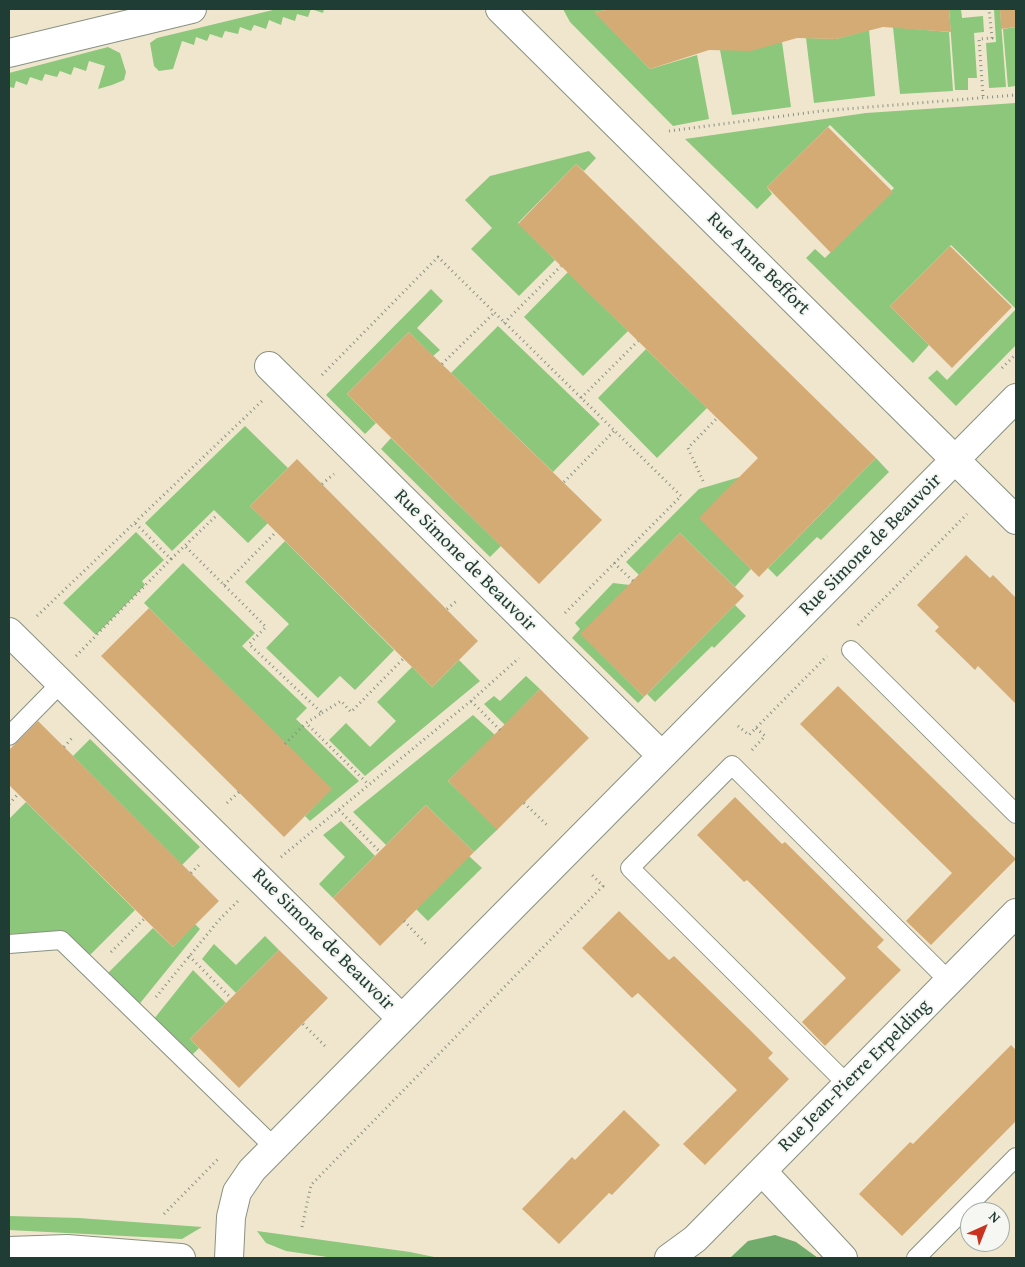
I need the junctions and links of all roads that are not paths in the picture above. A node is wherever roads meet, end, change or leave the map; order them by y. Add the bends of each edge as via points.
1 (192, 9) edge
2 (500, 9) edge
3 (9, 53) edge
4 (284, 381) road end
5 (1016, 398) edge
6 (956, 459) junction
7 (1016, 520) edge
8 (12, 634) edge
9 (851, 650) dead end
10 (58, 680) junction
11 (9, 736) edge
12 (661, 755) junction
13 (1016, 814) edge
14 (1016, 913) edge
15 (9, 944) edge
16 (948, 982) junction
17 (401, 1018) junction
18 (847, 1084) junction
19 (274, 1147) junction
20 (1016, 1157) edge
21 (762, 1171) junction
22 (695, 1249) edge
23 (9, 1251) edge
24 (181, 1258) edge
25 (229, 1258) edge
26 (669, 1258) edge
27 (843, 1258) edge
28 (916, 1258) edge

1 - 3 street
2 - 6 street, Rue Anne Beffort
4 - 12 street, Rue Simone de Beauvoir
5 - 6 street, Rue Simone de Beauvoir
6 - 7 street, Rue Anne Beffort
6 - 12 street, Rue Simone de Beauvoir
8 - 10 street, Rue Simone de Beauvoir
9 - 13 lane
10 - 11 lane
10 - 17 street, Rue Simone de Beauvoir
12 - 17 street, Rue Simone de Beauvoir
14 - 16 street, Rue Jean-Pierre Erpelding
15 - 19 lane via 61,940
16 - 18 street, Rue Jean-Pierre Erpelding
16 - 18 lane via 732,766 630,868
17 - 19 street, Rue Simone de Beauvoir
18 - 21 street, Rue Jean-Pierre Erpelding
19 - 25 street, Rue Simone de Beauvoir via 237,1192 231,1217
20 - 28 lane
21 - 22 street, Rue Jean-Pierre Erpelding
21 - 27 street
22 - 26 street, Rue Jean-Pierre Erpelding
23 - 24 street via 67,1250

